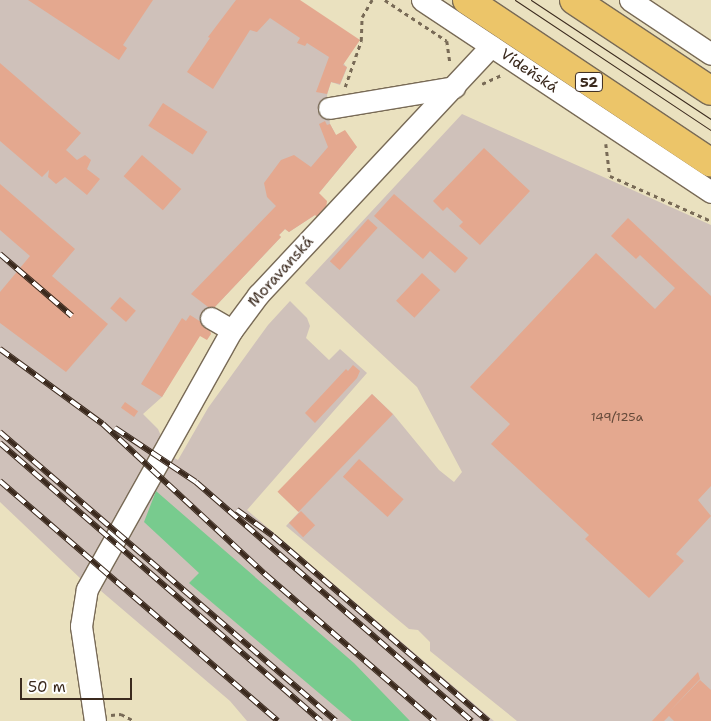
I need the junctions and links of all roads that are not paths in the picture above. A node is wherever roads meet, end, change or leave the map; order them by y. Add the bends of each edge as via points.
1 (422, 0) edge
2 (467, 0) edge
3 (574, 0) edge
4 (630, 0) edge
5 (491, 46) junction
6 (711, 54) edge
7 (454, 87) junction
8 (711, 91) edge
9 (336, 107) road end
10 (711, 163) edge
11 (711, 192) edge
12 (210, 318) dead end
13 (232, 330) junction
14 (95, 720) edge

1 - 5 street, Vídeňská
2 - 10 highway, Vídeňská / 52
3 - 8 highway
4 - 6 street
5 - 7 street, Moravanská
5 - 11 street, Vídeňská
7 - 9 street
7 - 13 street, Moravanská via 258,295
12 - 13 street
13 - 14 street, Moravanská via 87,588 81,626

